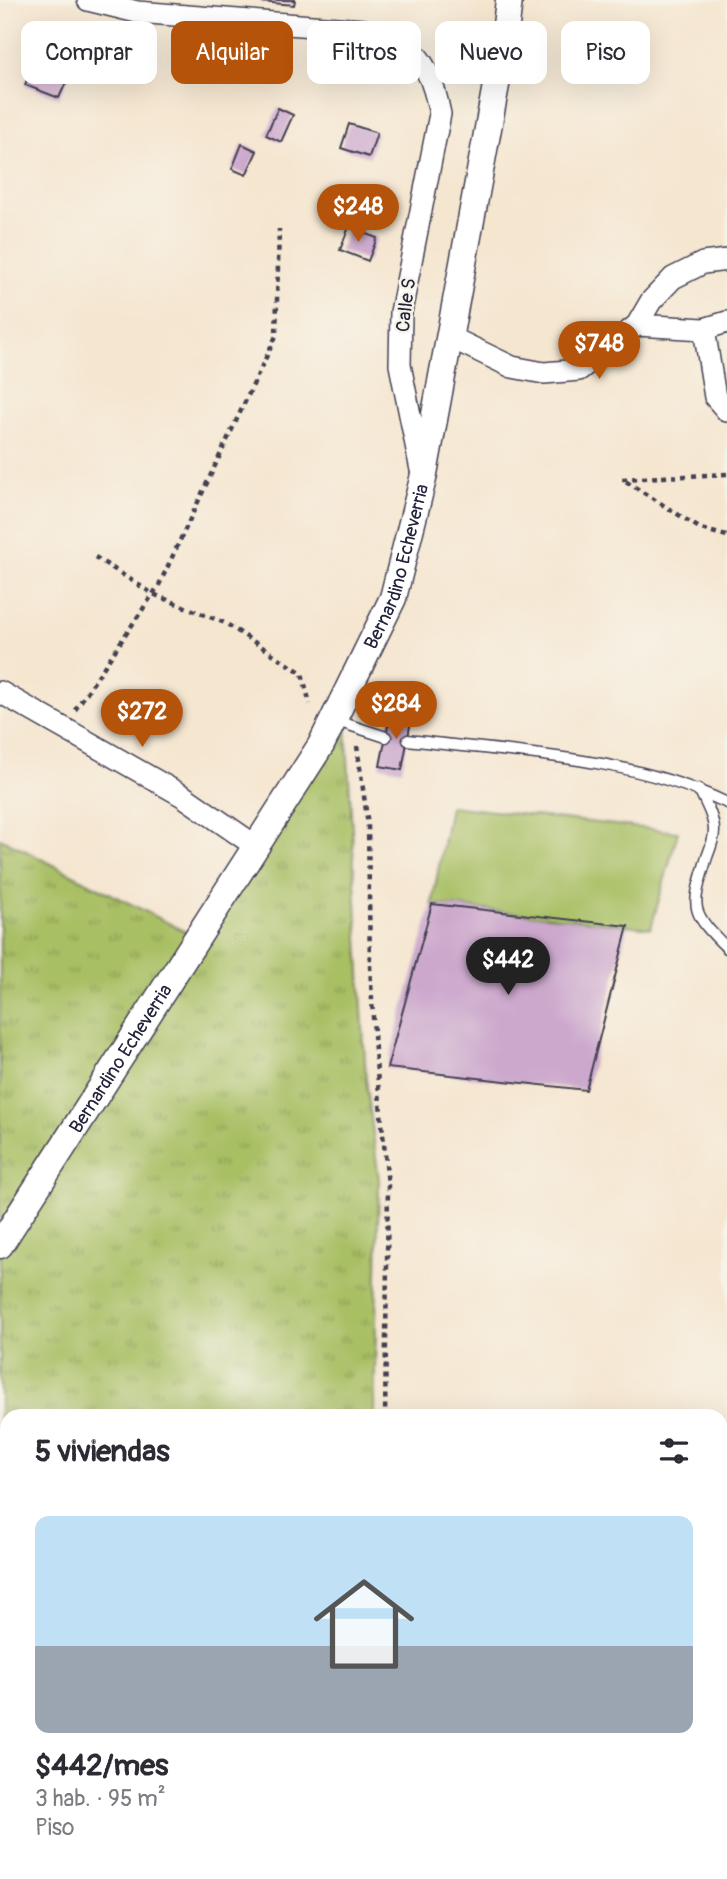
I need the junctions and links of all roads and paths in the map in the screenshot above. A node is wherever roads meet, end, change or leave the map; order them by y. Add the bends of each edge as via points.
1 (88, 0) edge
2 (509, 0) edge
3 (132, 6) edge
4 (279, 229) dead end
5 (727, 260) edge
6 (727, 322) edge
7 (637, 325) junction
8 (704, 329) junction
9 (450, 337) junction
10 (727, 411) edge
11 (727, 474) edge
12 (423, 479) junction
13 (727, 536) edge
14 (95, 557) dead end
15 (153, 594) junction
16 (0, 692) edge
17 (344, 724) junction
18 (62, 728) junction
19 (386, 737) dead end
20 (408, 740) dead end
21 (321, 746) junction
22 (699, 789) junction
23 (727, 803) edge
24 (257, 848) junction
25 (727, 948) edge
26 (0, 1245) edge
27 (385, 1409) edge

1 - 3 street, Calle S
2 - 9 street, Bernardino Echeverria
3 - 12 street, Calle S via 363,30 395,38 419,57 434,84 440,114 401,312 400,365
4 - 15 path via 276,336
5 - 7 street via 703,263 673,278
6 - 8 street
7 - 8 street
7 - 9 street via 579,370 544,373 512,368
8 - 10 street via 715,397
9 - 12 street, Bernardino Echeverria
11 - 13 path via 622,479 701,529
12 - 17 street, Bernardino Echeverria via 393,598
14 - 15 path
15 - 18 path
15 - 21 path via 225,623 302,673
16 - 18 street
17 - 19 lane
17 - 21 street, Bernardino Echeverria
17 - 27 path via 368,825 370,966 388,1185
18 - 24 street via 183,796
20 - 22 lane via 614,765
21 - 24 street, Bernardino Echeverria
22 - 23 lane
22 - 25 lane via 714,836 695,905 698,917
24 - 26 street, Bernardino Echeverria

